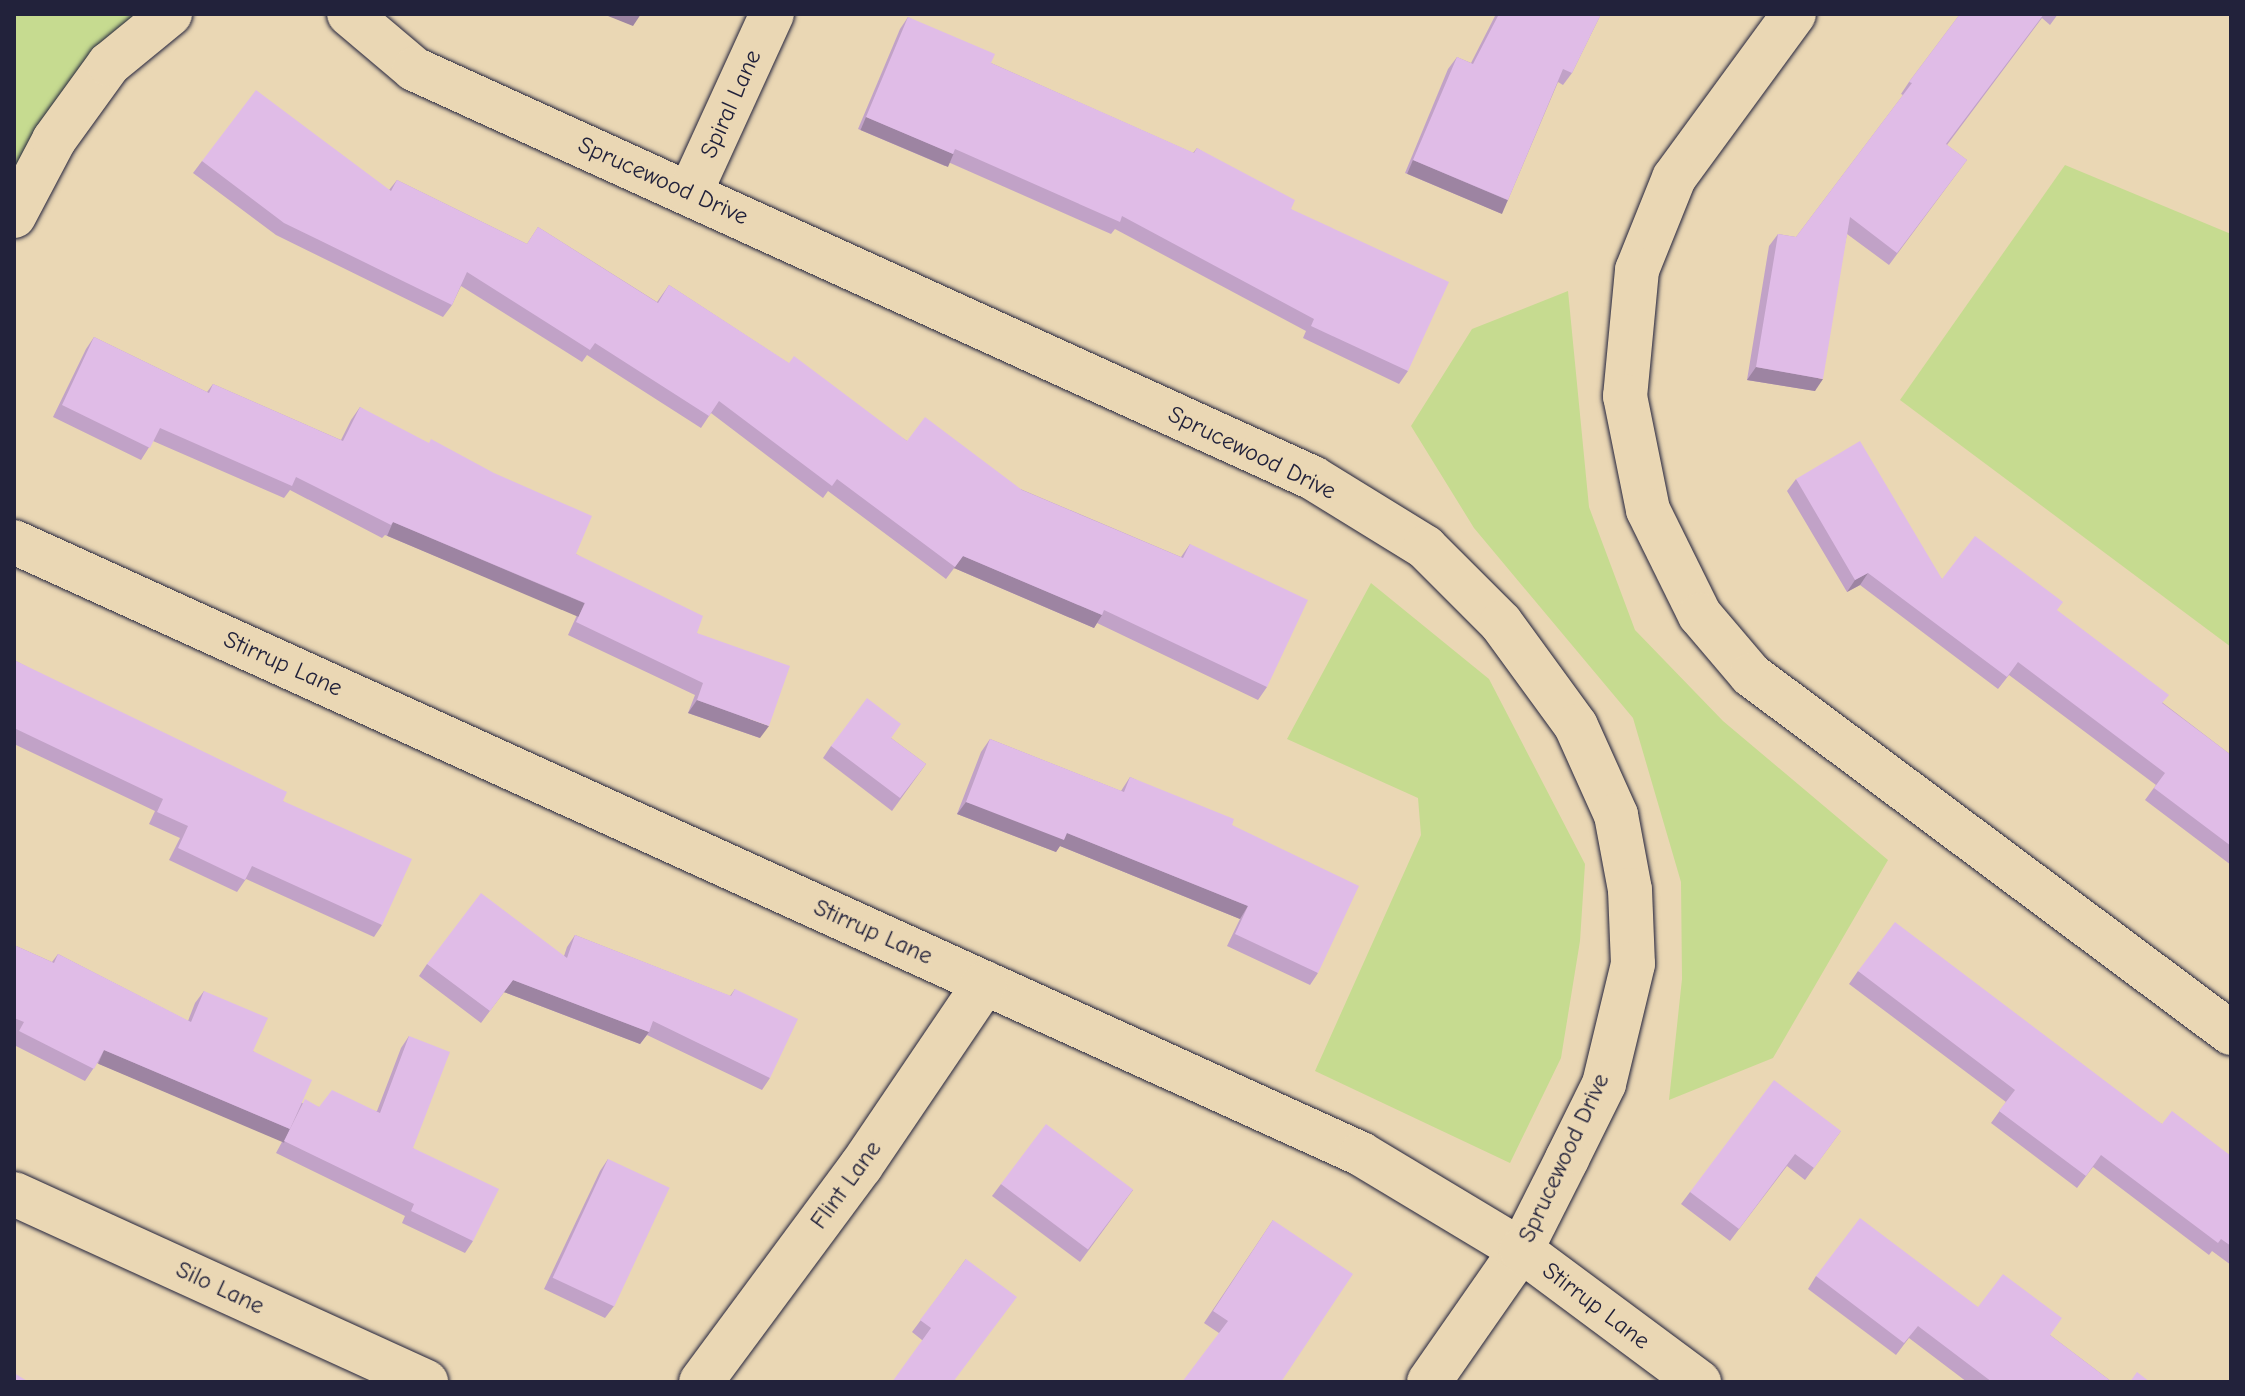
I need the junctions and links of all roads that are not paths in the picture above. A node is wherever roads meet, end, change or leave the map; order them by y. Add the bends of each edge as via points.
1 (170, 14) edge
2 (349, 14) edge
3 (772, 14) edge
4 (1794, 14) edge
5 (690, 193) junction
6 (14, 216) edge
7 (14, 542) edge
8 (985, 983) junction
9 (2231, 1033) edge
10 (14, 1194) edge
11 (1521, 1250) junction
12 (426, 1382) edge
13 (701, 1382) edge
14 (1429, 1382) edge
15 (1699, 1382) edge

1 - 6 street via 109,64 54,140
2 - 5 street, Sprucewood Drive via 414,69
3 - 5 street, Spiral Lane
4 - 9 street via 1674,178 1637,270 1625,396 1648,510 1700,615 1751,675
5 - 11 street, Sprucewood Drive via 1313,478 1425,547 1501,623 1576,726 1616,815 1630,890 1633,964 1604,1084
7 - 8 street, Stirrup Lane
8 - 11 street, Stirrup Lane via 1361,1154
8 - 13 street, Flint Lane via 861,1166
10 - 12 street, Silo Lane
11 - 14 street, Sprucewood Drive
11 - 15 street, Stirrup Lane

